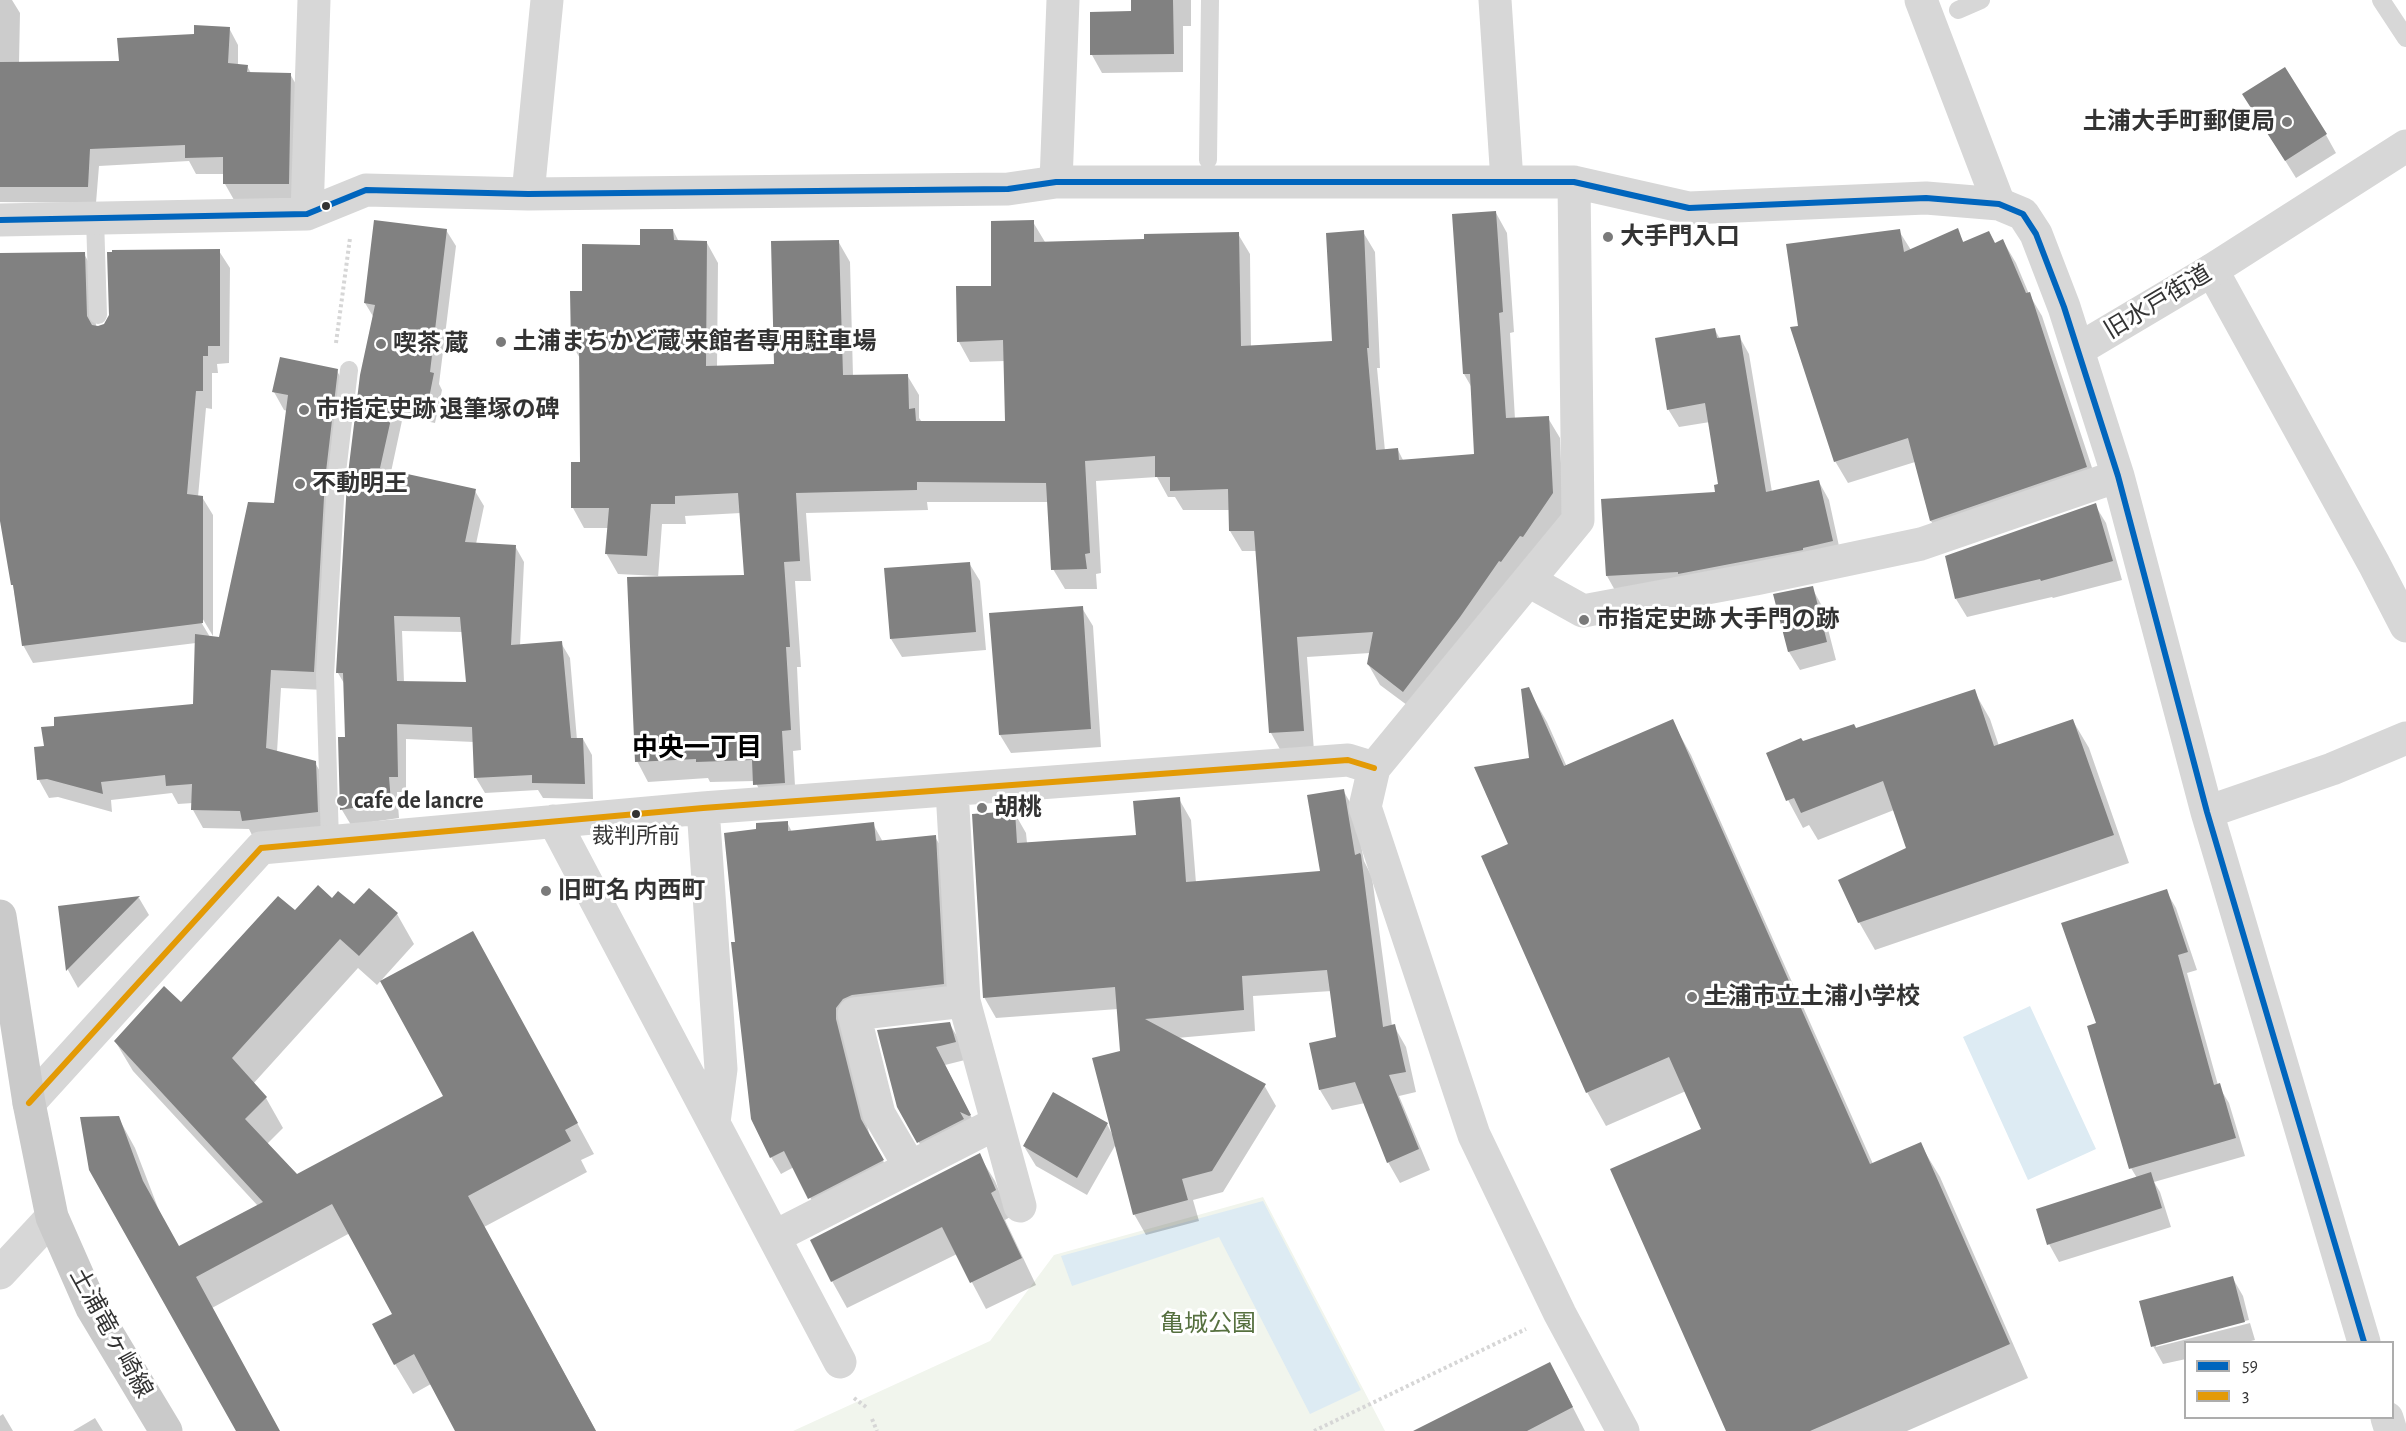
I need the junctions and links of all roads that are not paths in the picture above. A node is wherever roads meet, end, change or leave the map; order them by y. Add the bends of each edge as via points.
1 (314, 0) edge
2 (547, 0) edge
3 (1063, 0) edge
4 (1210, 0) edge
5 (1495, 0) edge
6 (1921, 0) edge
7 (1981, 0) edge
8 (2381, 0) edge
9 (1958, 10) dead end
10 (2406, 38) edge
11 (2406, 147) edge
12 (1208, 160) dead end
13 (1056, 182) junction
14 (1507, 182) junction
15 (1574, 182) junction
16 (528, 194) junction
17 (1999, 204) junction
18 (308, 214) junction
19 (94, 219) junction
20 (0, 220) edge
21 (2212, 270) junction
22 (98, 315) dead end
23 (2079, 350) junction
24 (349, 370) dead end
25 (2118, 476) junction
26 (1529, 581) junction
27 (2406, 627) edge
28 (2406, 738) edge
29 (1374, 768) junction
30 (952, 790) junction
31 (703, 808) junction
32 (2207, 812) junction
33 (554, 821) junction
34 (330, 841) junction
35 (0, 916) edge
36 (964, 1001) junction
37 (8, 1025) edge
38 (29, 1103) junction
39 (714, 1122) junction
40 (998, 1124) junction
41 (910, 1167) junction
42 (1020, 1206) dead end
43 (52, 1218) junction
44 (774, 1237) junction
45 (0, 1273) edge
46 (2364, 1341) edge
47 (840, 1362) dead end
48 (166, 1431) edge
49 (1623, 1431) edge

1 - 18 street
2 - 16 street
3 - 13 street
4 - 12 lane
5 - 14 street
6 - 17 street
7 - 9 lane
8 - 10 lane
11 - 21 street, 旧水戸街道
13 - 14 street, 旧水戸街道
13 - 16 street, 旧水戸街道 via 1008,189
14 - 15 street, 旧水戸街道
15 - 17 street, 旧水戸街道 via 1689,208 1926,198
15 - 26 street via 1578,520
16 - 18 street, 旧水戸街道 via 366,190
17 - 23 street, 旧水戸街道 via 2023,214 2036,234
18 - 19 street, 旧水戸街道
19 - 20 street, 旧水戸街道
19 - 22 lane
21 - 23 street, 旧水戸街道
21 - 27 street
23 - 25 street
24 - 34 lane via 336,481 325,675
25 - 26 street via 1921,544 1583,611
25 - 32 street
26 - 29 street
28 - 32 street via 2332,769
29 - 30 street via 1348,760
29 - 49 street via 1365,807 1474,1136 1560,1314
30 - 31 street
30 - 36 street
31 - 33 street
31 - 39 street via 721,1069
32 - 46 street
33 - 34 street
33 - 39 street
34 - 38 street via 261,848
35 - 37 main road, 土浦竜ヶ崎線
36 - 40 street
36 - 41 street via 854,1014 879,1114
37 - 38 main road, 土浦竜ヶ崎線
38 - 43 main road, 土浦竜ヶ崎線
39 - 44 street
40 - 41 street
40 - 42 street
41 - 44 street
43 - 45 street
43 - 48 main road, 土浦竜ヶ崎線 via 92,1308
44 - 47 street

